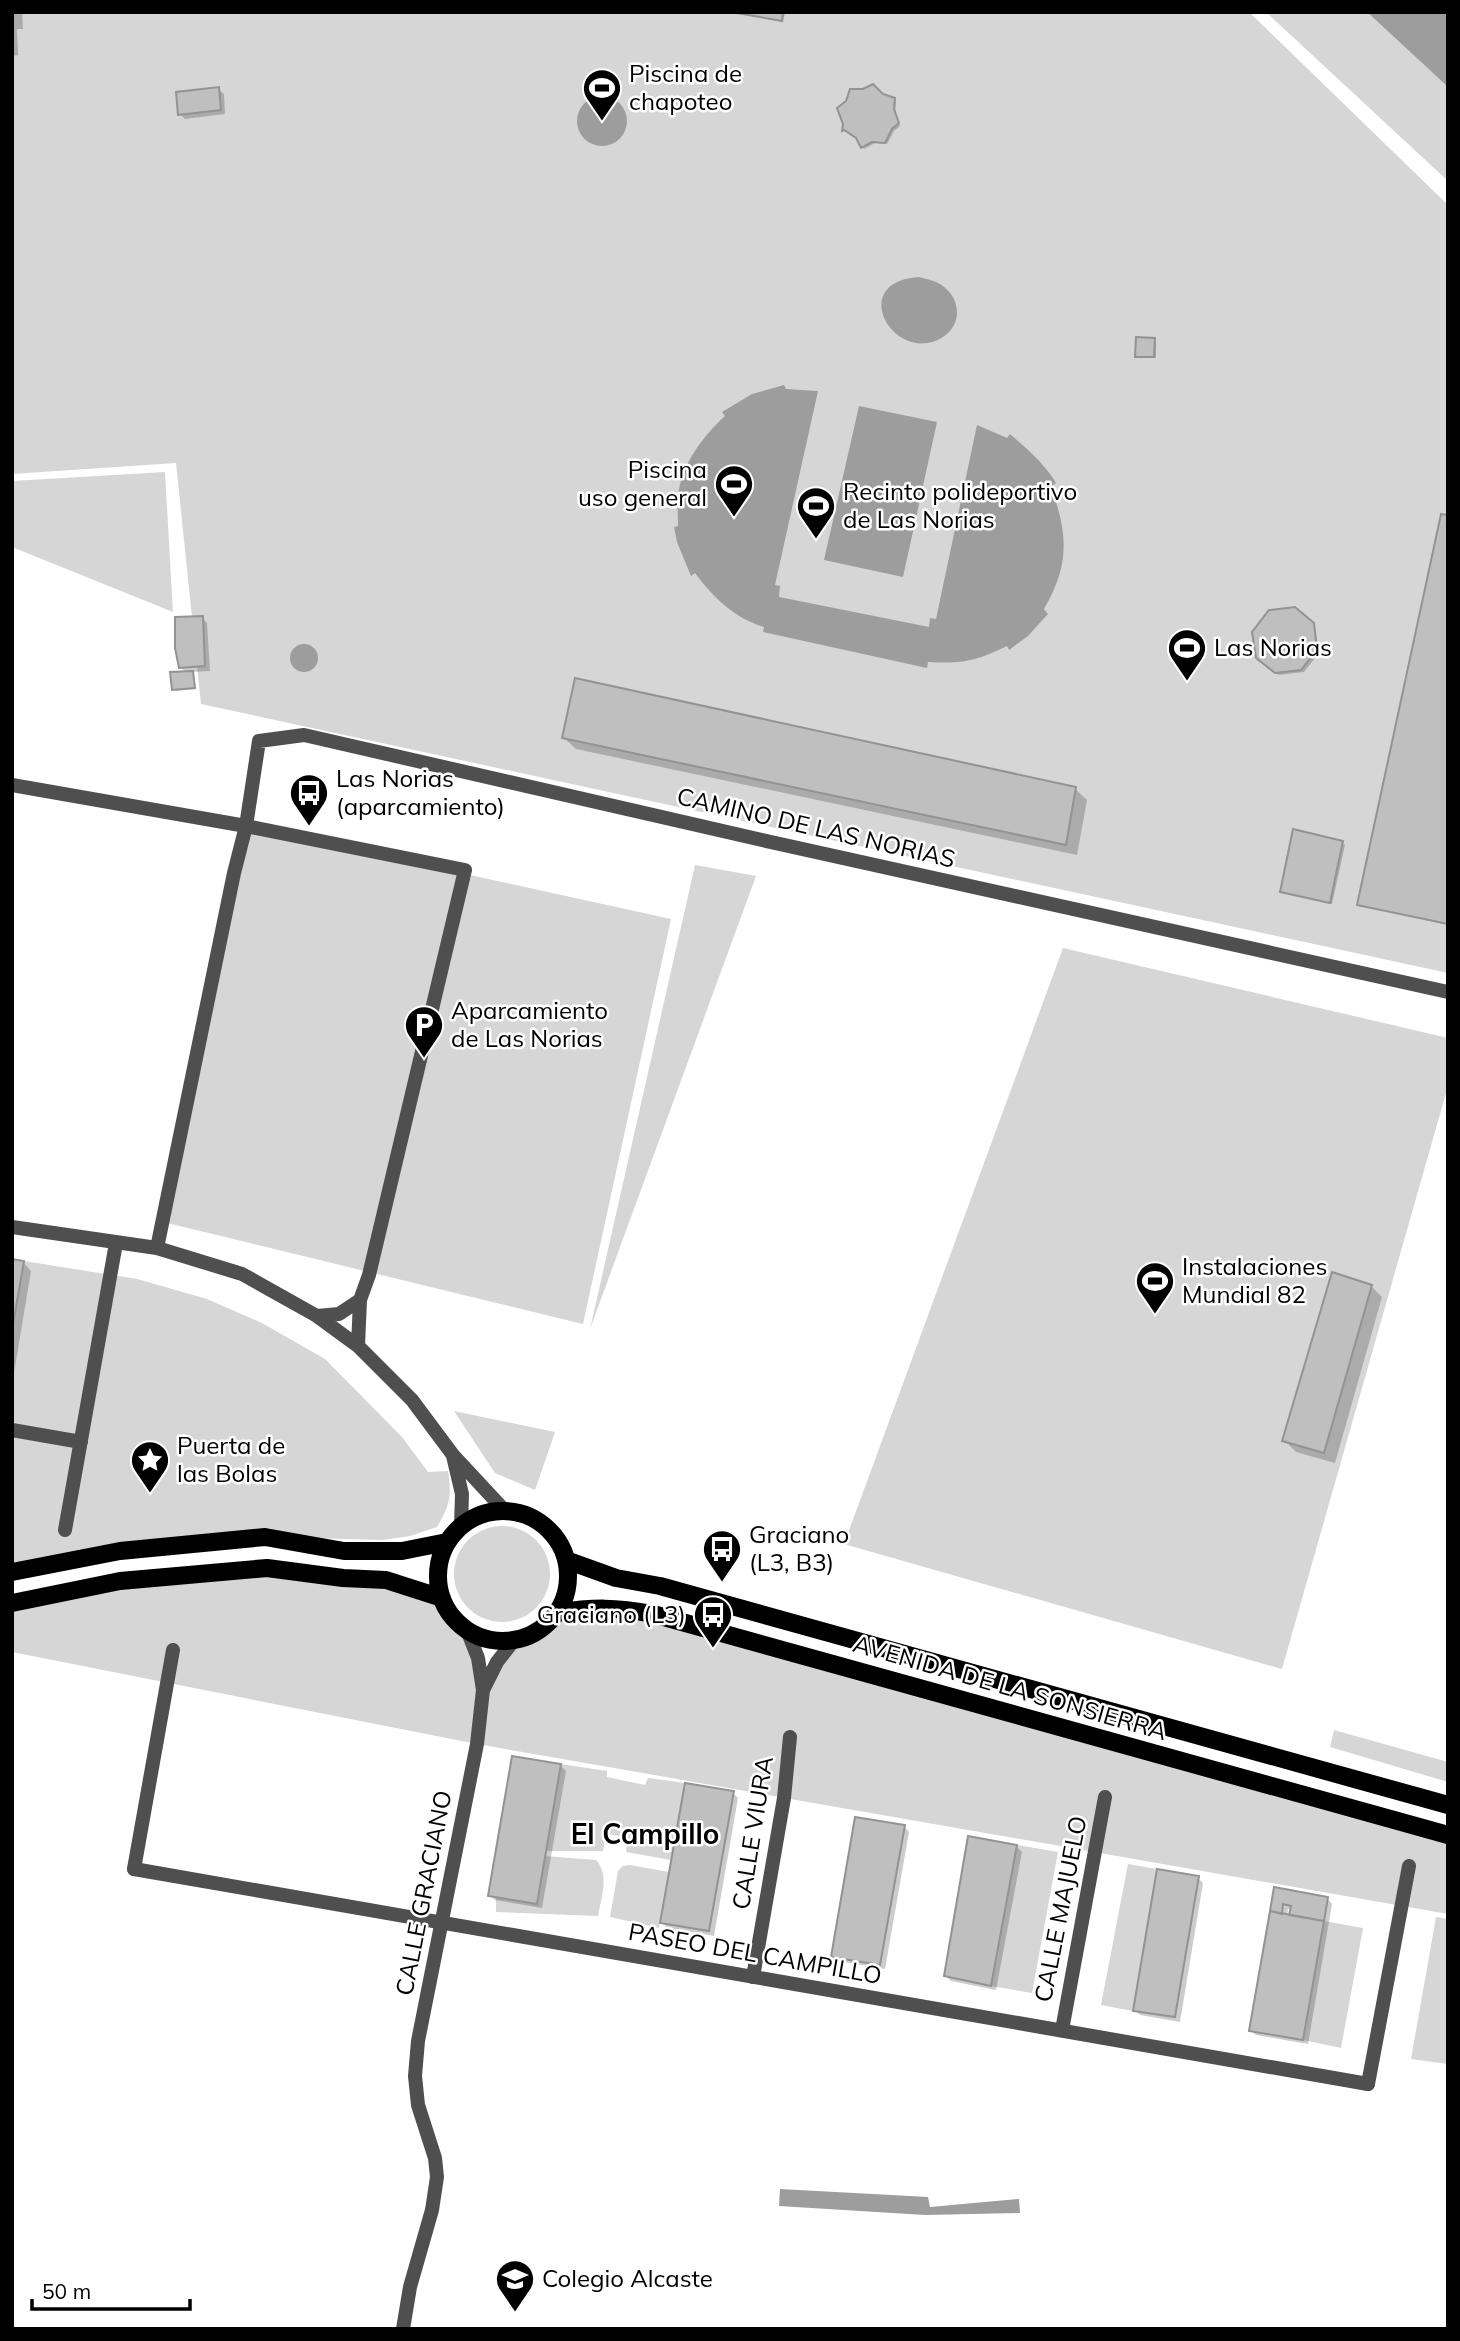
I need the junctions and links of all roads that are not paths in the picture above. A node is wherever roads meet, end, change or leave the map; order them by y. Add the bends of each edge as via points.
1 (12, 785) edge
2 (246, 826) junction
3 (1448, 992) edge
4 (12, 1227) edge
5 (116, 1243) junction
6 (157, 1248) junction
7 (360, 1300) junction
8 (317, 1317) junction
9 (358, 1346) junction
10 (12, 1430) edge
11 (81, 1442) junction
12 (453, 1455) junction
13 (505, 1511) junction
14 (461, 1526) junction
15 (65, 1530) dead end
16 (447, 1542) junction
17 (566, 1560) junction
18 (12, 1572) edge
19 (442, 1598) junction
20 (12, 1603) edge
21 (556, 1613) junction
22 (467, 1630) junction
23 (515, 1639) junction
24 (173, 1650) dead end
25 (483, 1690) junction
26 (790, 1737) dead end
27 (1105, 1797) dead end
28 (1448, 1805) edge
29 (1448, 1835) edge
30 (1409, 1867) dead end
31 (441, 1923) junction
32 (752, 1977) junction
33 (1062, 2030) junction
34 (403, 2329) edge

1 - 2 street
2 - 3 street, CAMINO DE LAS NORIAS via 258,741 304,734
2 - 6 street
2 - 7 street via 465,870
4 - 5 street
5 - 6 street
5 - 11 street
6 - 8 street via 242,1274
7 - 8 street via 339,1314
7 - 9 street
8 - 9 street
9 - 12 street via 412,1400
10 - 11 street
11 - 15 street
12 - 13 street
12 - 14 street via 462,1494
13 - 14 main road via 482,1514
13 - 17 main road via 544,1525
14 - 16 main road
16 - 18 main road via 402,1551 344,1551 265,1537 120,1551
16 - 19 main road via 438,1580
17 - 21 main road via 568,1578
17 - 28 main road, AVENIDA DE LA SONSIERRA via 616,1578
19 - 20 main road via 386,1580 267,1568 120,1581
19 - 22 main road
21 - 23 main road via 538,1630
21 - 29 main road, AVENIDA DE LA SONSIERRA via 593,1607 653,1614
22 - 23 main road via 482,1637
22 - 25 street, CALLE GRACIANO
23 - 25 street, CALLE GRACIANO
24 - 31 street, PASEO DEL CAMPILLO via 134,1869
25 - 31 street, CALLE GRACIANO via 477,1744
26 - 32 street, CALLE VIURA via 784,1798
27 - 33 street, CALLE MAJUELO
30 - 33 street, PASEO DEL CAMPILLO via 1368,2084
31 - 32 street, PASEO DEL CAMPILLO
31 - 34 street, CALLE GRACIANO via 415,2076 437,2177
32 - 33 street, PASEO DEL CAMPILLO

